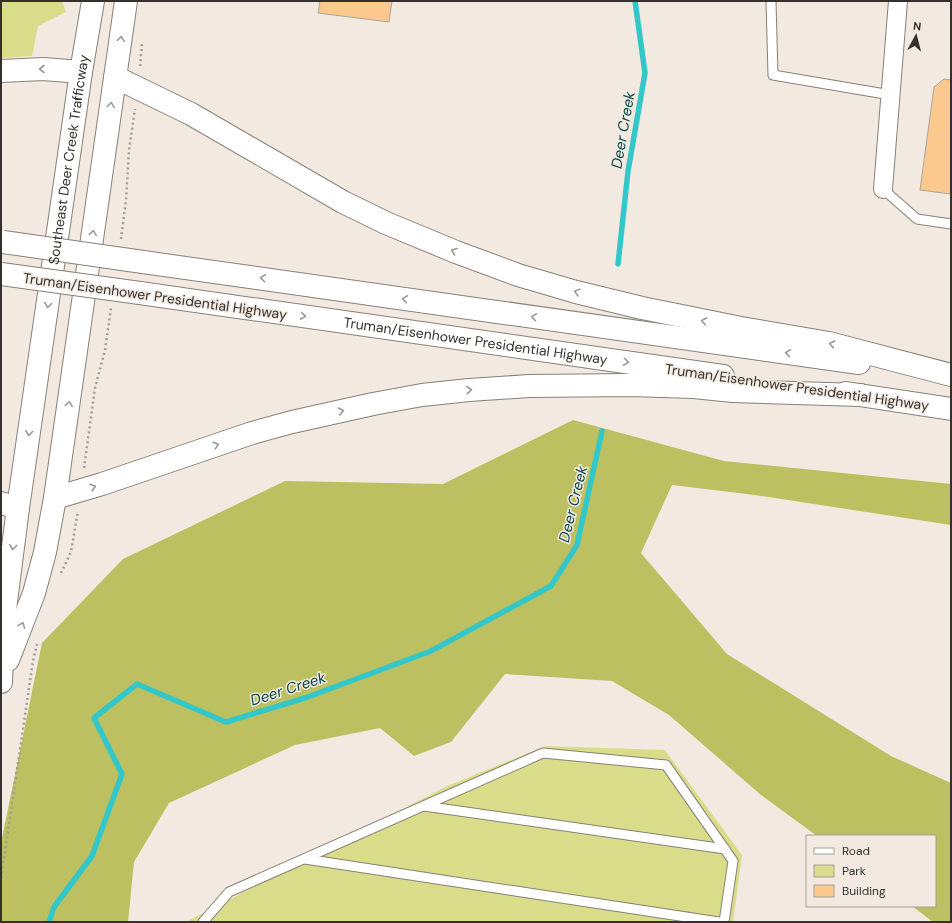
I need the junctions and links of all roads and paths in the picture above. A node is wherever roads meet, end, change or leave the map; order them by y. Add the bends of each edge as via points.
1 (93, 1) edge
2 (126, 1) edge
3 (771, 1) edge
4 (898, 1) edge
5 (1, 71) edge
6 (81, 72) junction
7 (115, 77) junction
8 (891, 94) junction
9 (883, 189) joint
10 (951, 224) edge
11 (2, 242) edge
12 (1, 274) edge
13 (951, 376) edge
14 (860, 395) junction
15 (951, 409) edge
16 (55, 498) junction
17 (10, 505) edge
18 (2, 678) edge
19 (424, 806) junction
20 (725, 849) junction
21 (305, 859) junction
22 (203, 922) edge
23 (719, 922) edge
24 (724, 922) edge

1 - 6 main road, Southeast Deer Creek Trafficway
7 -> 2 main road
3 - 8 lane via 773,75
4 - 8 street
6 -> 5 main road via 43,69
6 - 7 main road
6 -> 17 main road, Southeast Deer Creek Trafficway
13 -> 7 main road via 829,343 741,328 576,292 456,252 343,202 191,114
16 -> 7 main road
8 - 9 street
9 - 10 lane via 917,219
13 -> 11 main road, bridge
12 -> 14 main road, Truman/Eisenhower Presidential Highway, bridge
14 - 15 main road, Truman/Eisenhower Presidential Highway
16 -> 14 main road via 252,433 292,422 422,395 528,386 630,385
16 - 17 main road
18 -> 16 main road via 34,593
17 -> 18 main road, Southeast Deer Creek Trafficway
19 - 20 lane
19 - 20 lane via 543,753 666,765
19 - 21 lane
20 - 24 lane via 733,861
21 - 22 lane via 229,892
21 - 23 lane

